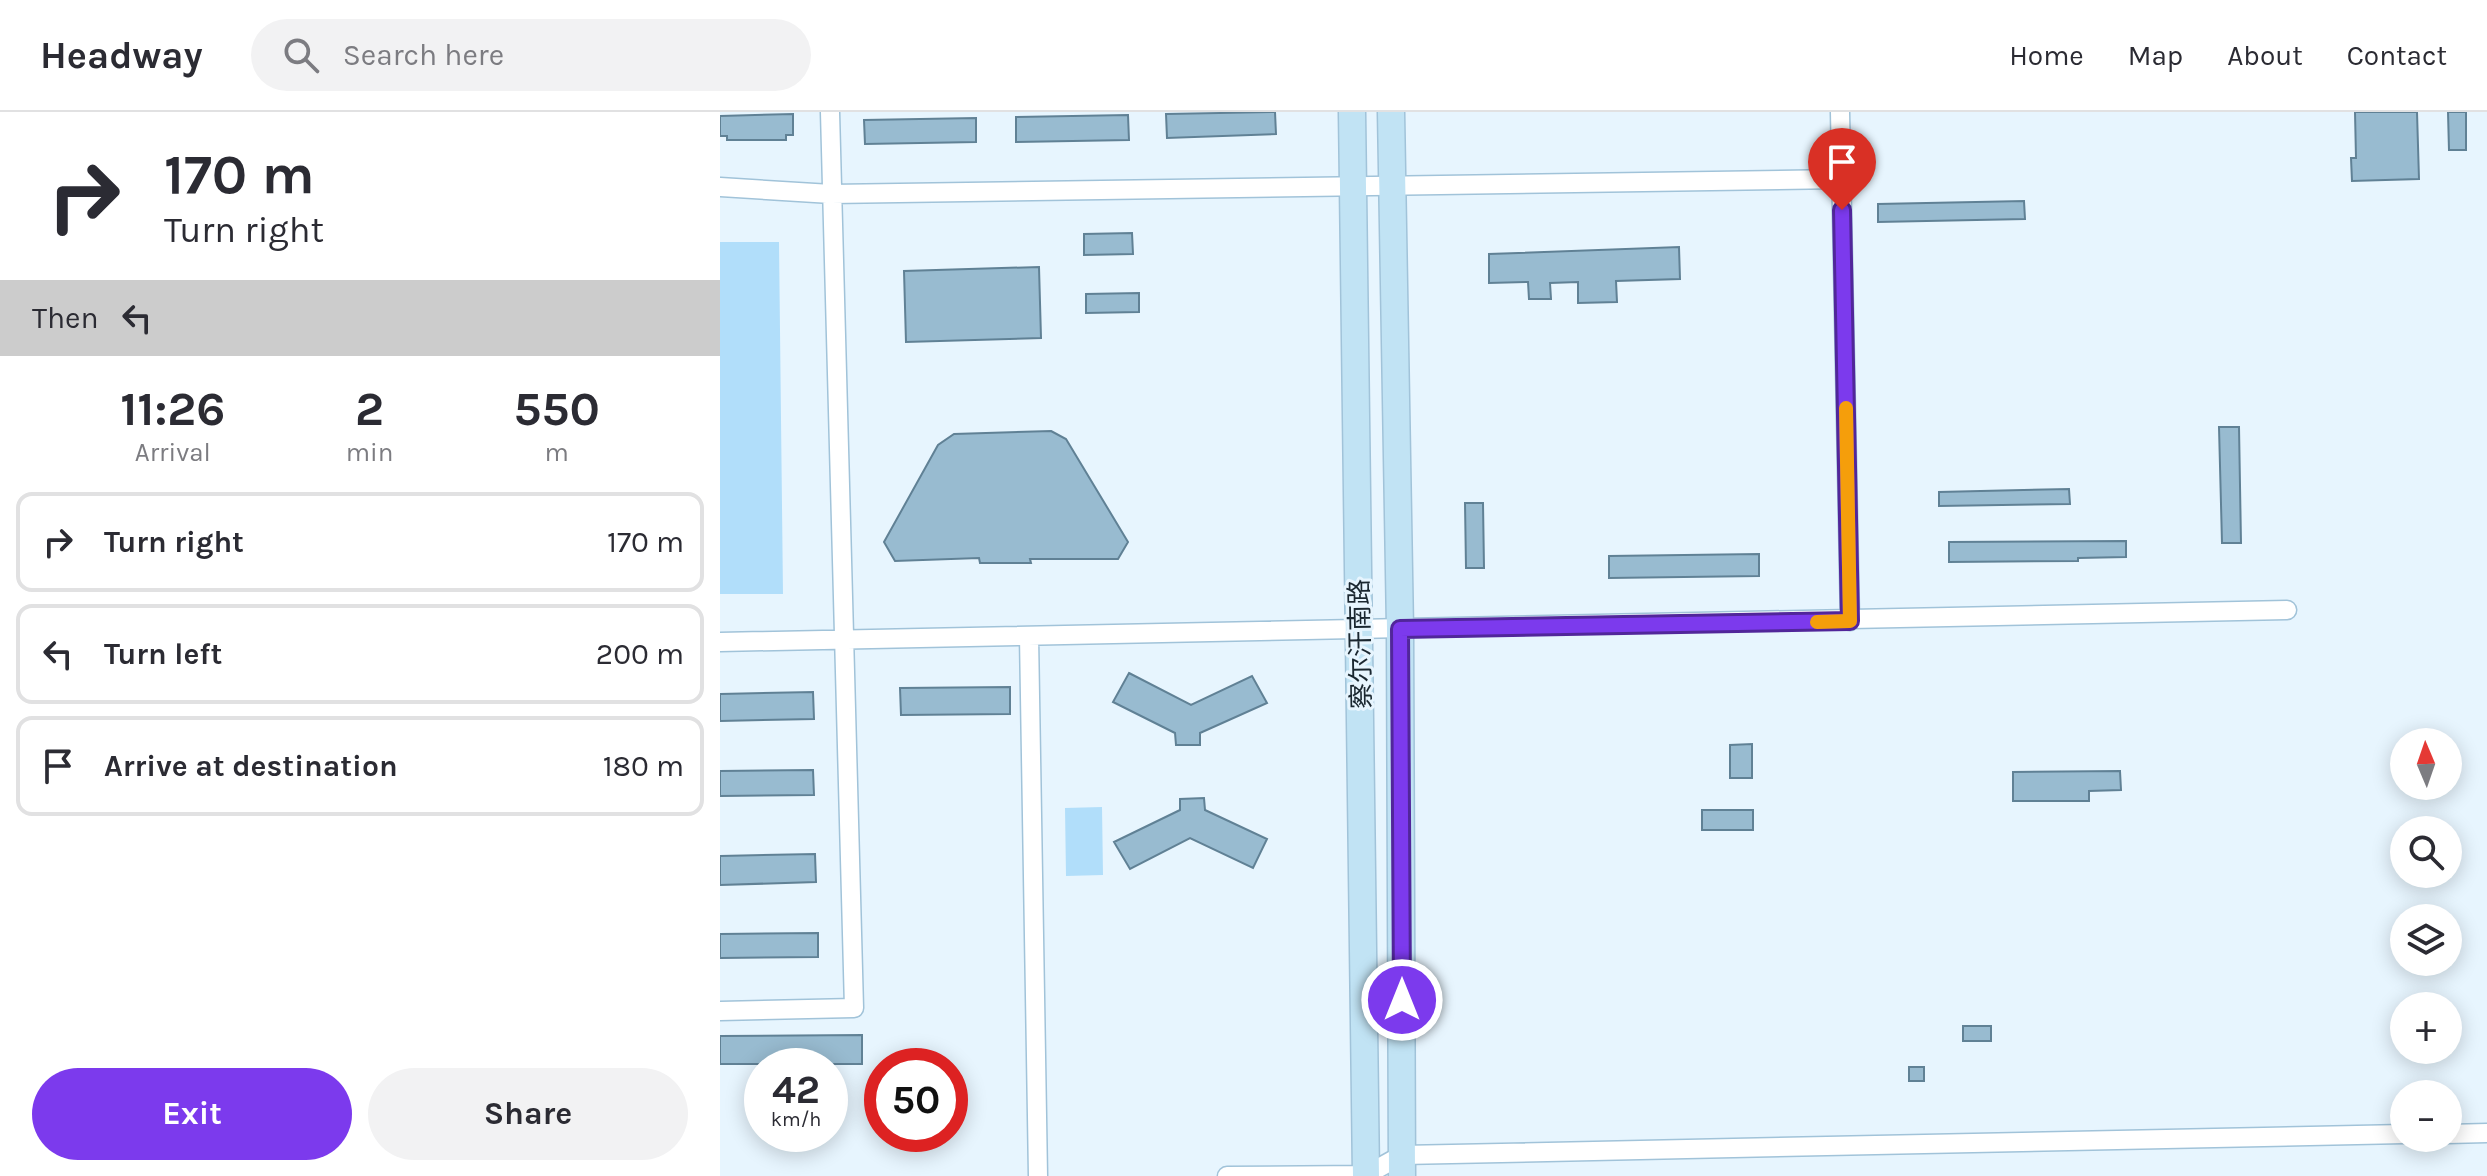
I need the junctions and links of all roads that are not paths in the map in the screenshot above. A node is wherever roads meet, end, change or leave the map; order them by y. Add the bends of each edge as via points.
1 (830, 112) edge
2 (1352, 112) edge
3 (1391, 112) edge
4 (1840, 112) edge
5 (1841, 179) junction
6 (1393, 185) junction
7 (1353, 186) junction
8 (720, 187) edge
9 (831, 194) junction
10 (2287, 610) dead end
11 (1850, 621) junction
12 (1400, 629) junction
13 (1360, 630) junction
14 (1029, 636) junction
15 (845, 639) junction
16 (720, 642) edge
17 (720, 1011) edge
18 (2487, 1133) edge
19 (2390, 1134) edge
20 (2462, 1134) edge
21 (1402, 1165) edge
22 (1038, 1176) edge
23 (1227, 1176) edge
24 (1366, 1176) edge

1 - 9 street
2 - 7 main road, 察尔汗南路
3 - 6 main road, 察尔汗南路
4 - 5 street
5 - 6 street
5 - 11 street
6 - 7 street
6 - 12 main road, 察尔汗南路
7 - 9 street
7 - 13 main road, 察尔汗南路
8 - 9 street
9 - 15 street
10 - 11 street
11 - 12 street
12 - 13 street
12 - 21 main road, 察尔汗南路
13 - 14 street
13 - 24 main road, 察尔汗南路
14 - 15 street
14 - 22 street
15 - 16 street
15 - 17 street via 854,1008
18 - 20 street
19 - 21 street
21 - 24 street
23 - 24 street

